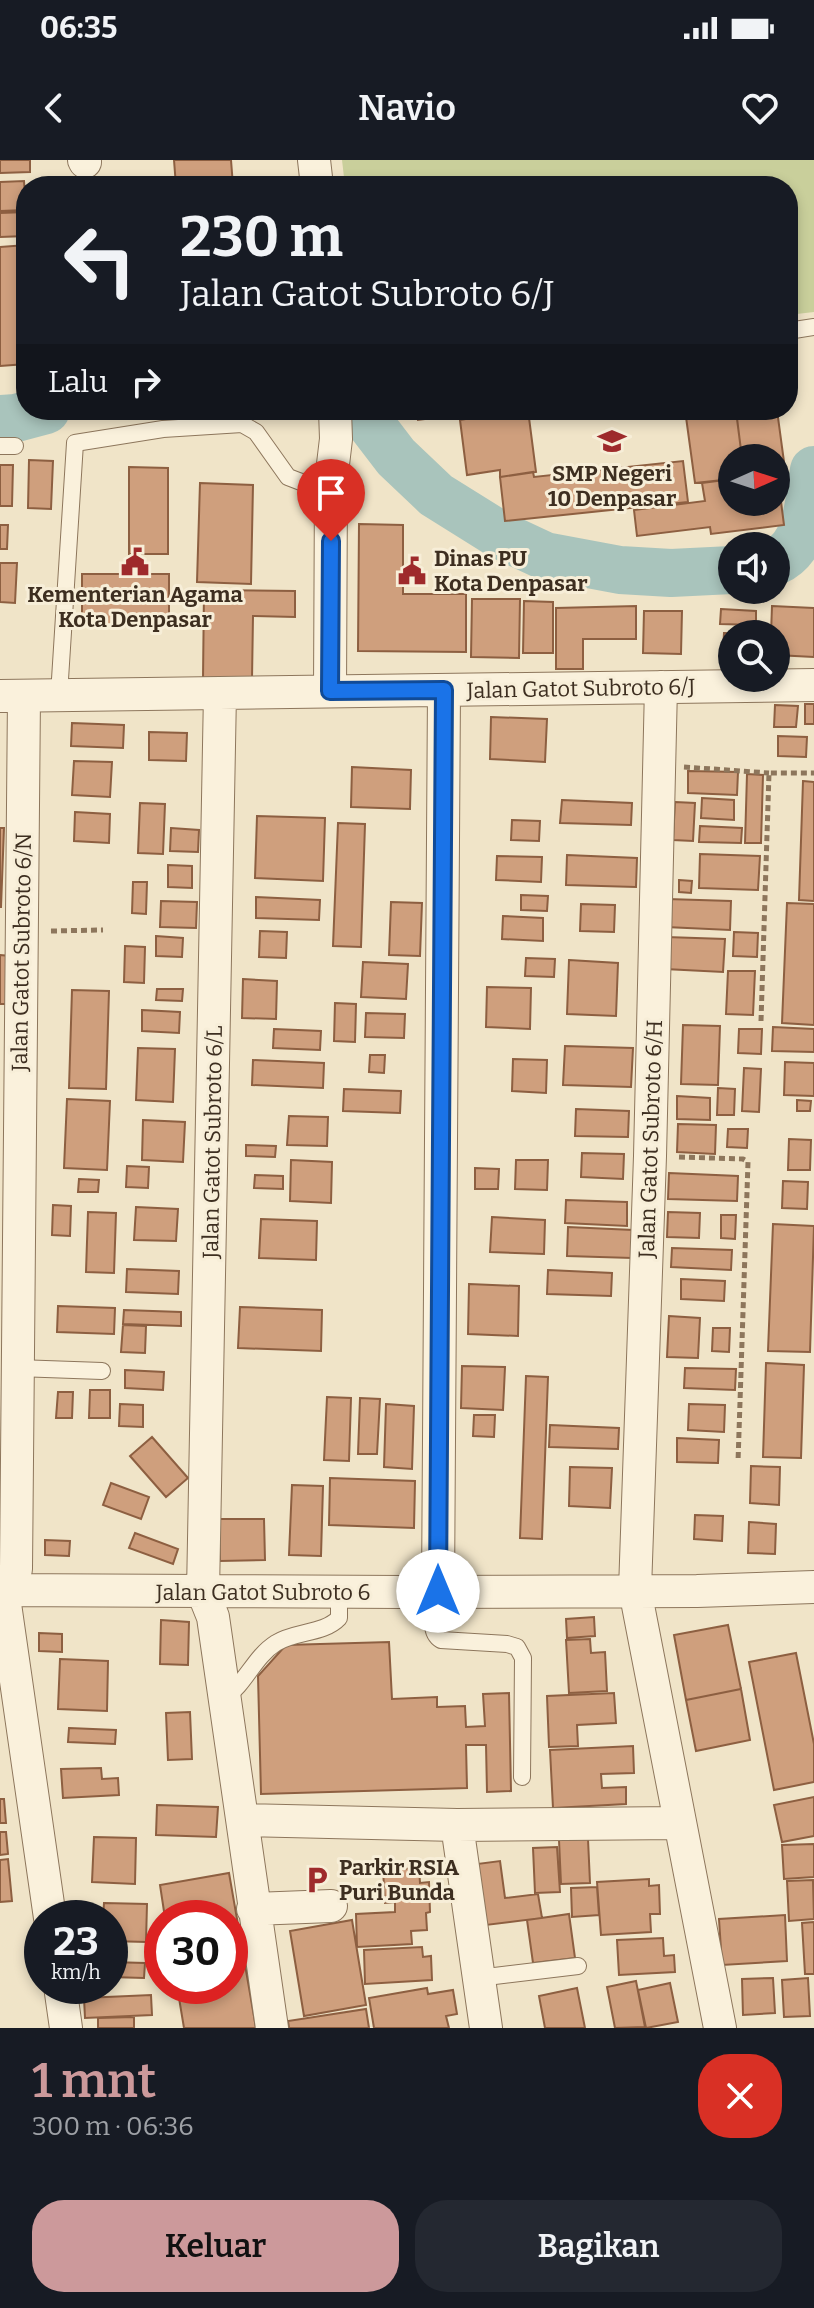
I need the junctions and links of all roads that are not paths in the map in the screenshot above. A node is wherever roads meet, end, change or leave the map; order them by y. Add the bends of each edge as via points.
1 (335, 425) edge
2 (331, 481) junction
3 (814, 685) edge
4 (661, 687) junction
5 (444, 690) junction
6 (330, 691) junction
7 (220, 693) junction
8 (59, 695) junction
9 (12, 696) edge
10 (17, 1368) junction
11 (102, 1371) dead end
12 (814, 1587) edge
13 (3, 1590) edge
14 (635, 1590) junction
15 (339, 1591) junction
16 (438, 1591) junction
17 (203, 1592) junction
18 (225, 1698) junction
19 (522, 1777) dead end
20 (243, 1820) junction
21 (679, 1823) junction
22 (457, 1825) junction
23 (47, 1900) edge
24 (331, 1906) dead end
25 (253, 1909) junction
26 (578, 1966) dead end
27 (478, 1978) junction
28 (63, 2004) edge
29 (66, 2028) edge
30 (272, 2028) edge
31 (486, 2028) edge
32 (720, 2028) edge

1 - 2 street
2 - 6 street
2 - 8 lane via 288,477 256,432 242,424 75,443
3 - 4 street, Jalan Gatot Subroto 6/J
4 - 5 street, Jalan Gatot Subroto 6/J
4 - 14 street, Jalan Gatot Subroto 6/H
5 - 6 street, Jalan Gatot Subroto 6/J
5 - 16 street, Jalan Gatot Subroto 6/J
6 - 7 street, Jalan Gatot Subroto 6/J
7 - 8 street, Jalan Gatot Subroto 6/J
7 - 17 street, Jalan Gatot Subroto 6/L
8 - 9 street, Jalan Gatot Subroto 6/J
9 - 10 street, Jalan Gatot Subroto 6/N via 22,931
10 - 11 lane
10 - 13 street, Jalan Gatot Subroto 6/N via 16,1569
12 - 14 street, Jalan Gatot Subroto 6
13 - 17 street, Jalan Gatot Subroto 6
13 - 23 street, Jalan Gatot Subroto 6/N
14 - 16 street, Jalan Gatot Subroto 6
14 - 21 street, Jalan Gatot Subroto 6/H
15 - 16 street, Jalan Gatot Subroto 6
15 - 17 street, Jalan Gatot Subroto 6
15 - 18 lane via 339,1618 332,1626 276,1642
16 - 19 lane via 436,1638 507,1644 517,1647 523,1658
17 - 18 street, Jalan Gatot Subroto 6/L via 213,1617
18 - 20 street, Jalan Gatot Subroto 6/L
20 - 22 street
20 - 25 street, Jalan Gatot Subroto 6/L
21 - 22 street
21 - 32 street, Jalan Gatot Subroto 6/H
22 - 27 street
24 - 25 street
25 - 30 street, Jalan Gatot Subroto 6/L
26 - 27 lane
27 - 31 street
28 - 29 street

